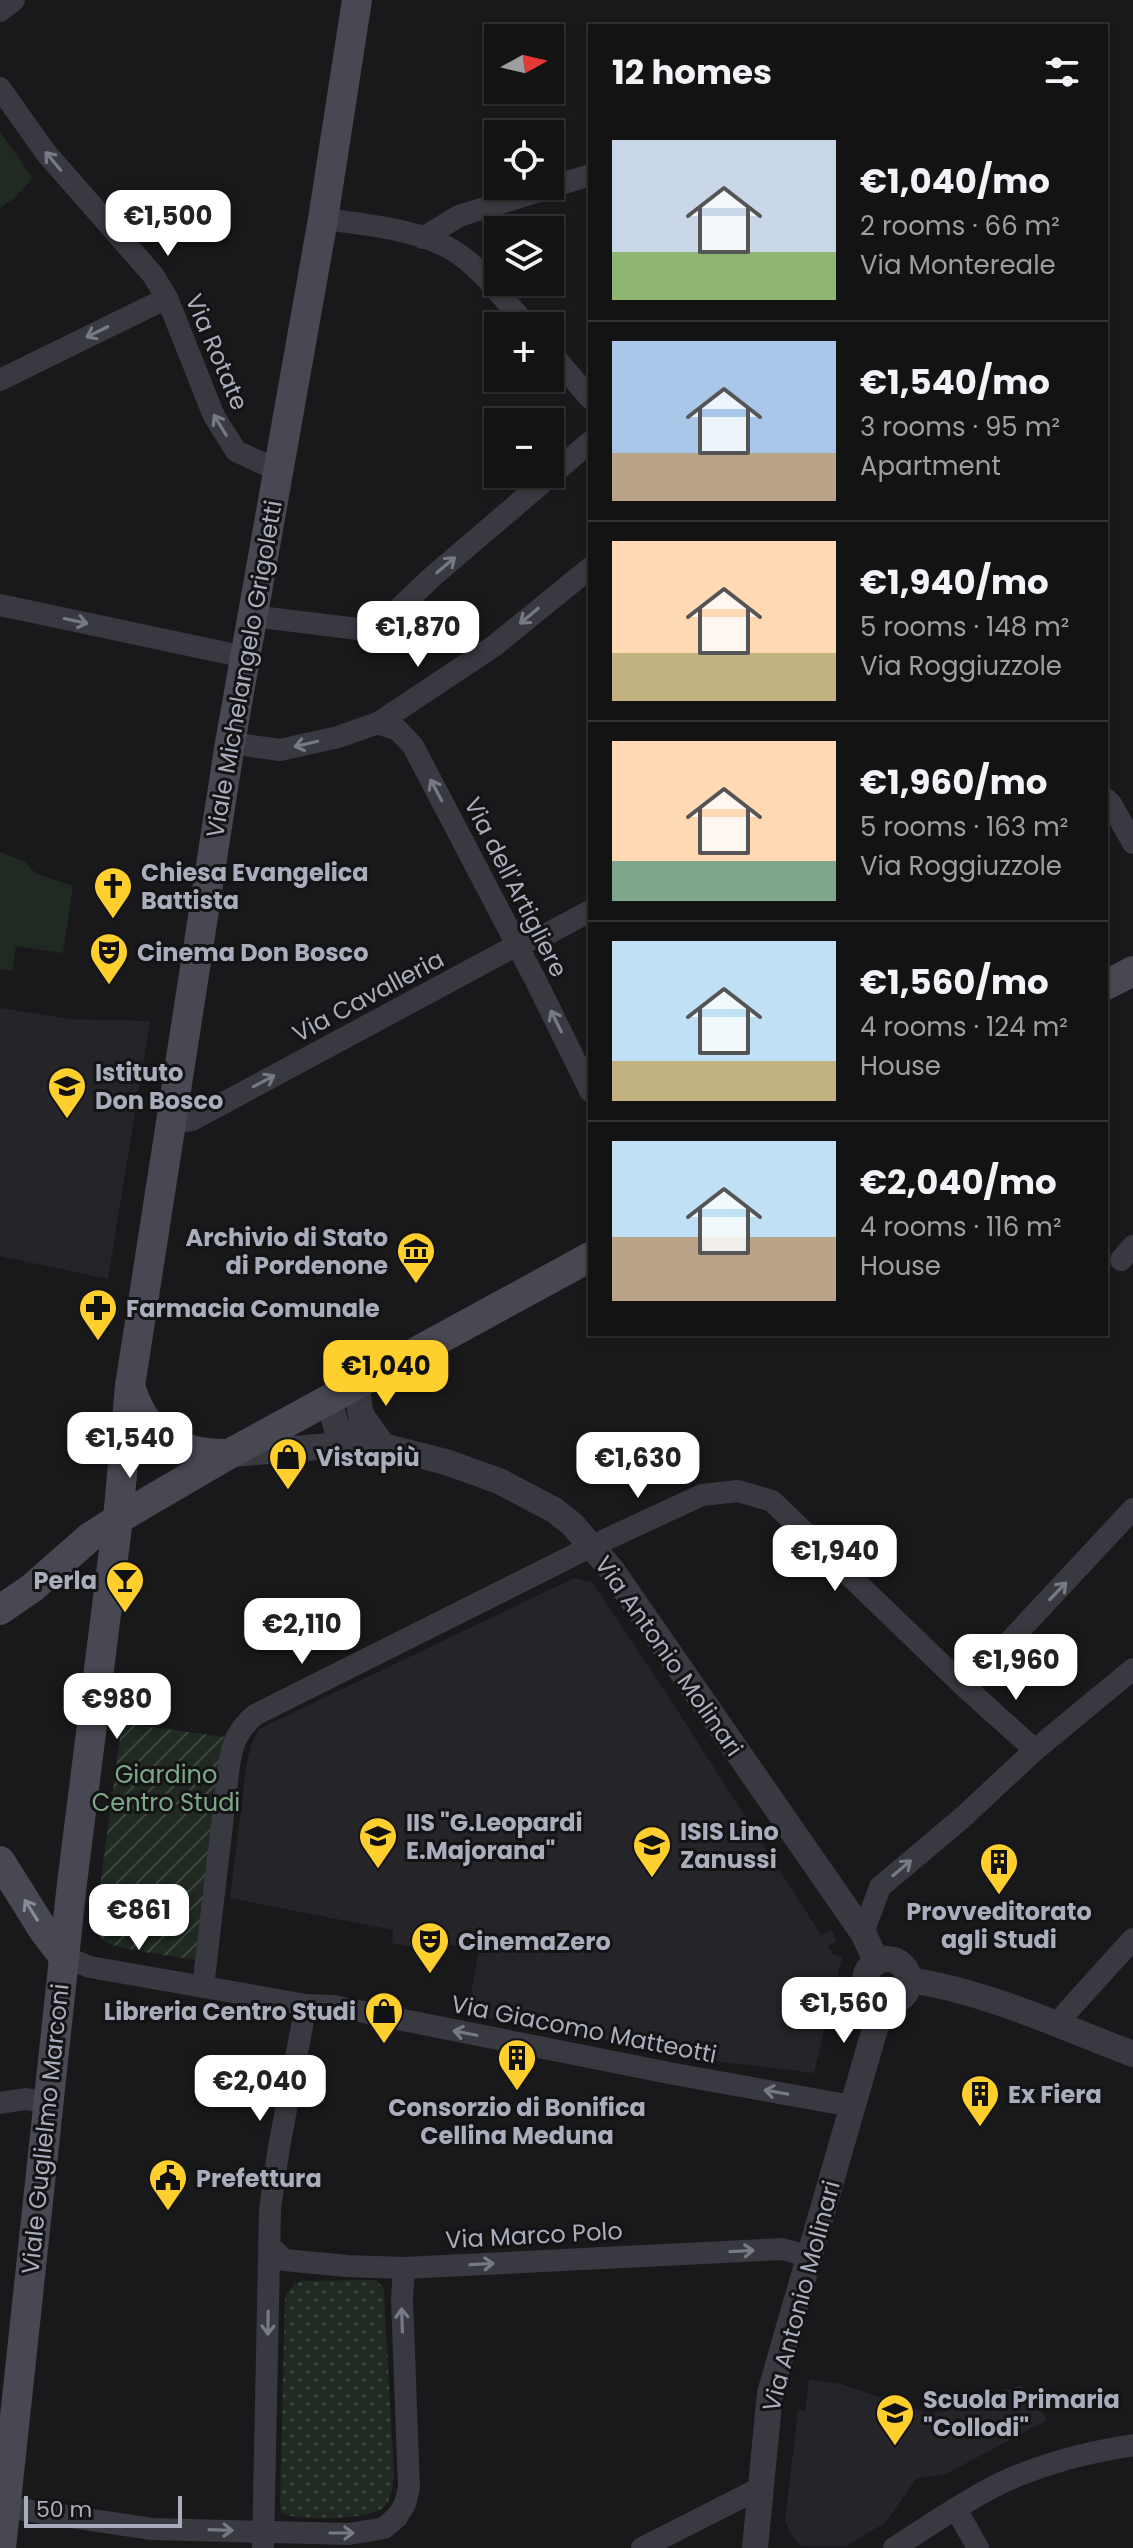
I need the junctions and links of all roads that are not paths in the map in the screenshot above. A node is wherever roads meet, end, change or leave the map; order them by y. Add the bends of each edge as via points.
1 (14, 0) edge
2 (357, 0) edge
3 (0, 11) edge
4 (0, 88) edge
5 (588, 176) edge
6 (323, 219) junction
7 (423, 238) junction
8 (167, 298) junction
9 (515, 312) edge
10 (564, 368) edge
11 (0, 380) edge
12 (588, 396) edge
13 (588, 444) edge
14 (279, 471) junction
15 (588, 570) edge
16 (0, 605) edge
17 (252, 616) junction
18 (245, 657) junction
19 (378, 723) junction
20 (230, 743) junction
21 (1108, 801) edge
22 (1133, 843) edge
23 (588, 912) edge
24 (517, 945) junction
25 (1133, 971) edge
26 (1108, 984) edge
27 (588, 1087) edge
28 (169, 1124) junction
29 (588, 1258) edge
30 (356, 1384) junction
31 (130, 1386) junction
32 (329, 1399) junction
33 (353, 1444) junction
34 (383, 1446) junction
35 (229, 1454) junction
36 (1133, 1509) edge
37 (118, 1519) junction
38 (592, 1546) junction
39 (0, 1610) edge
40 (1133, 1669) edge
41 (966, 1688) junction
42 (1035, 1750) junction
43 (0, 1861) edge
44 (863, 1933) junction
45 (1133, 1939) edge
46 (64, 1957) junction
47 (877, 1962) junction
48 (910, 1980) junction
49 (203, 1987) junction
50 (886, 2003) junction
51 (306, 2005) junction
52 (1060, 2026) junction
53 (1133, 2054) edge
54 (0, 2103) edge
55 (48, 2103) junction
56 (852, 2106) junction
57 (269, 2245) junction
58 (808, 2256) junction
59 (404, 2268) junction
60 (1133, 2445) edge
61 (762, 2487) junction
62 (5, 2507) junction
63 (956, 2509) junction
64 (264, 2540) edge
65 (758, 2544) edge
66 (1, 2548) edge
67 (642, 2548) edge
68 (894, 2548) edge
69 (978, 2548) edge

1 - 3 street
2 - 6 main road, Viale Michelangelo Grigoletti
8 -> 4 street, Via Rotate via 46,153
5 - 7 street via 459,216
6 - 7 street
6 - 14 main road, Viale Michelangelo Grigoletti
7 - 9 street via 453,251
8 -> 11 street
14 -> 8 street, Via Rotate via 236,451 214,416
10 - 12 street
17 -> 13 street via 358,629 384,623
14 - 17 main road, Viale Michelangelo Grigoletti
15 -> 19 street via 494,646
16 -> 18 street
17 - 18 main road, Viale Michelangelo Grigoletti
18 - 20 main road, Viale Michelangelo Grigoletti
19 -> 20 street via 280,750
24 -> 19 street, Via dell'Artigliere via 413,746 398,730
20 - 28 main road, Viale Michelangelo Grigoletti
21 - 22 street
23 - 24 street, Via Cavalleria
27 -> 24 street, Via dell'Artigliere
28 -> 24 street, Via Cavalleria via 192,1120
25 - 26 main road
28 - 31 main road, Viale Michelangelo Grigoletti
29 - 30 main road
30 - 32 main road
30 - 34 street via 361,1415
31 - 35 main road via 147,1423 170,1443 202,1454
31 - 37 main road, Viale Guglielmo Marconi
32 - 33 street via 336,1426
32 - 35 main road
33 - 34 street, Via Antonio Molinari
33 - 35 street, Via Antonio Molinari
34 - 38 street, Via Antonio Molinari via 499,1481 554,1510
35 - 37 main road
41 -> 36 street
37 - 39 main road
37 - 46 main road, Viale Guglielmo Marconi
38 - 41 street via 702,1495 738,1491 772,1501
38 - 44 street, Via Antonio Molinari
38 - 49 street via 245,1723 232,1746
40 - 42 street
41 - 42 street
44 -> 42 street via 880,1887
46 -> 43 main road
44 - 47 street, Via Antonio Molinari
45 - 52 street
46 - 49 street, Via Giacomo Matteotti via 90,1967
46 - 55 main road, Viale Guglielmo Marconi
47 - 48 street via 899,1962
47 - 50 street via 868,1971 866,1986 871,1996
48 - 50 street, Via Antonio Molinari via 898,2001
48 - 52 street via 990,1998
49 - 51 street, Via Giacomo Matteotti
50 - 56 street, Via Antonio Molinari
56 -> 51 street, Via Giacomo Matteotti
51 - 57 street via 279,2147
52 - 53 street
54 - 55 street
55 - 62 main road, Viale Guglielmo Marconi
56 - 58 street, Via Antonio Molinari
57 - 59 street, Via Marco Polo via 284,2260
57 -> 64 street
59 -> 58 street, Via Marco Polo via 782,2249
58 - 61 street, Via Antonio Molinari via 770,2393
64 -> 59 street via 369,2532 390,2523 405,2504 409,2472
60 - 63 street via 1051,2463
61 - 65 street, Via Antonio Molinari
61 - 67 street
62 -> 64 street
62 - 66 main road, Viale Guglielmo Marconi
63 - 68 street
63 - 69 street

